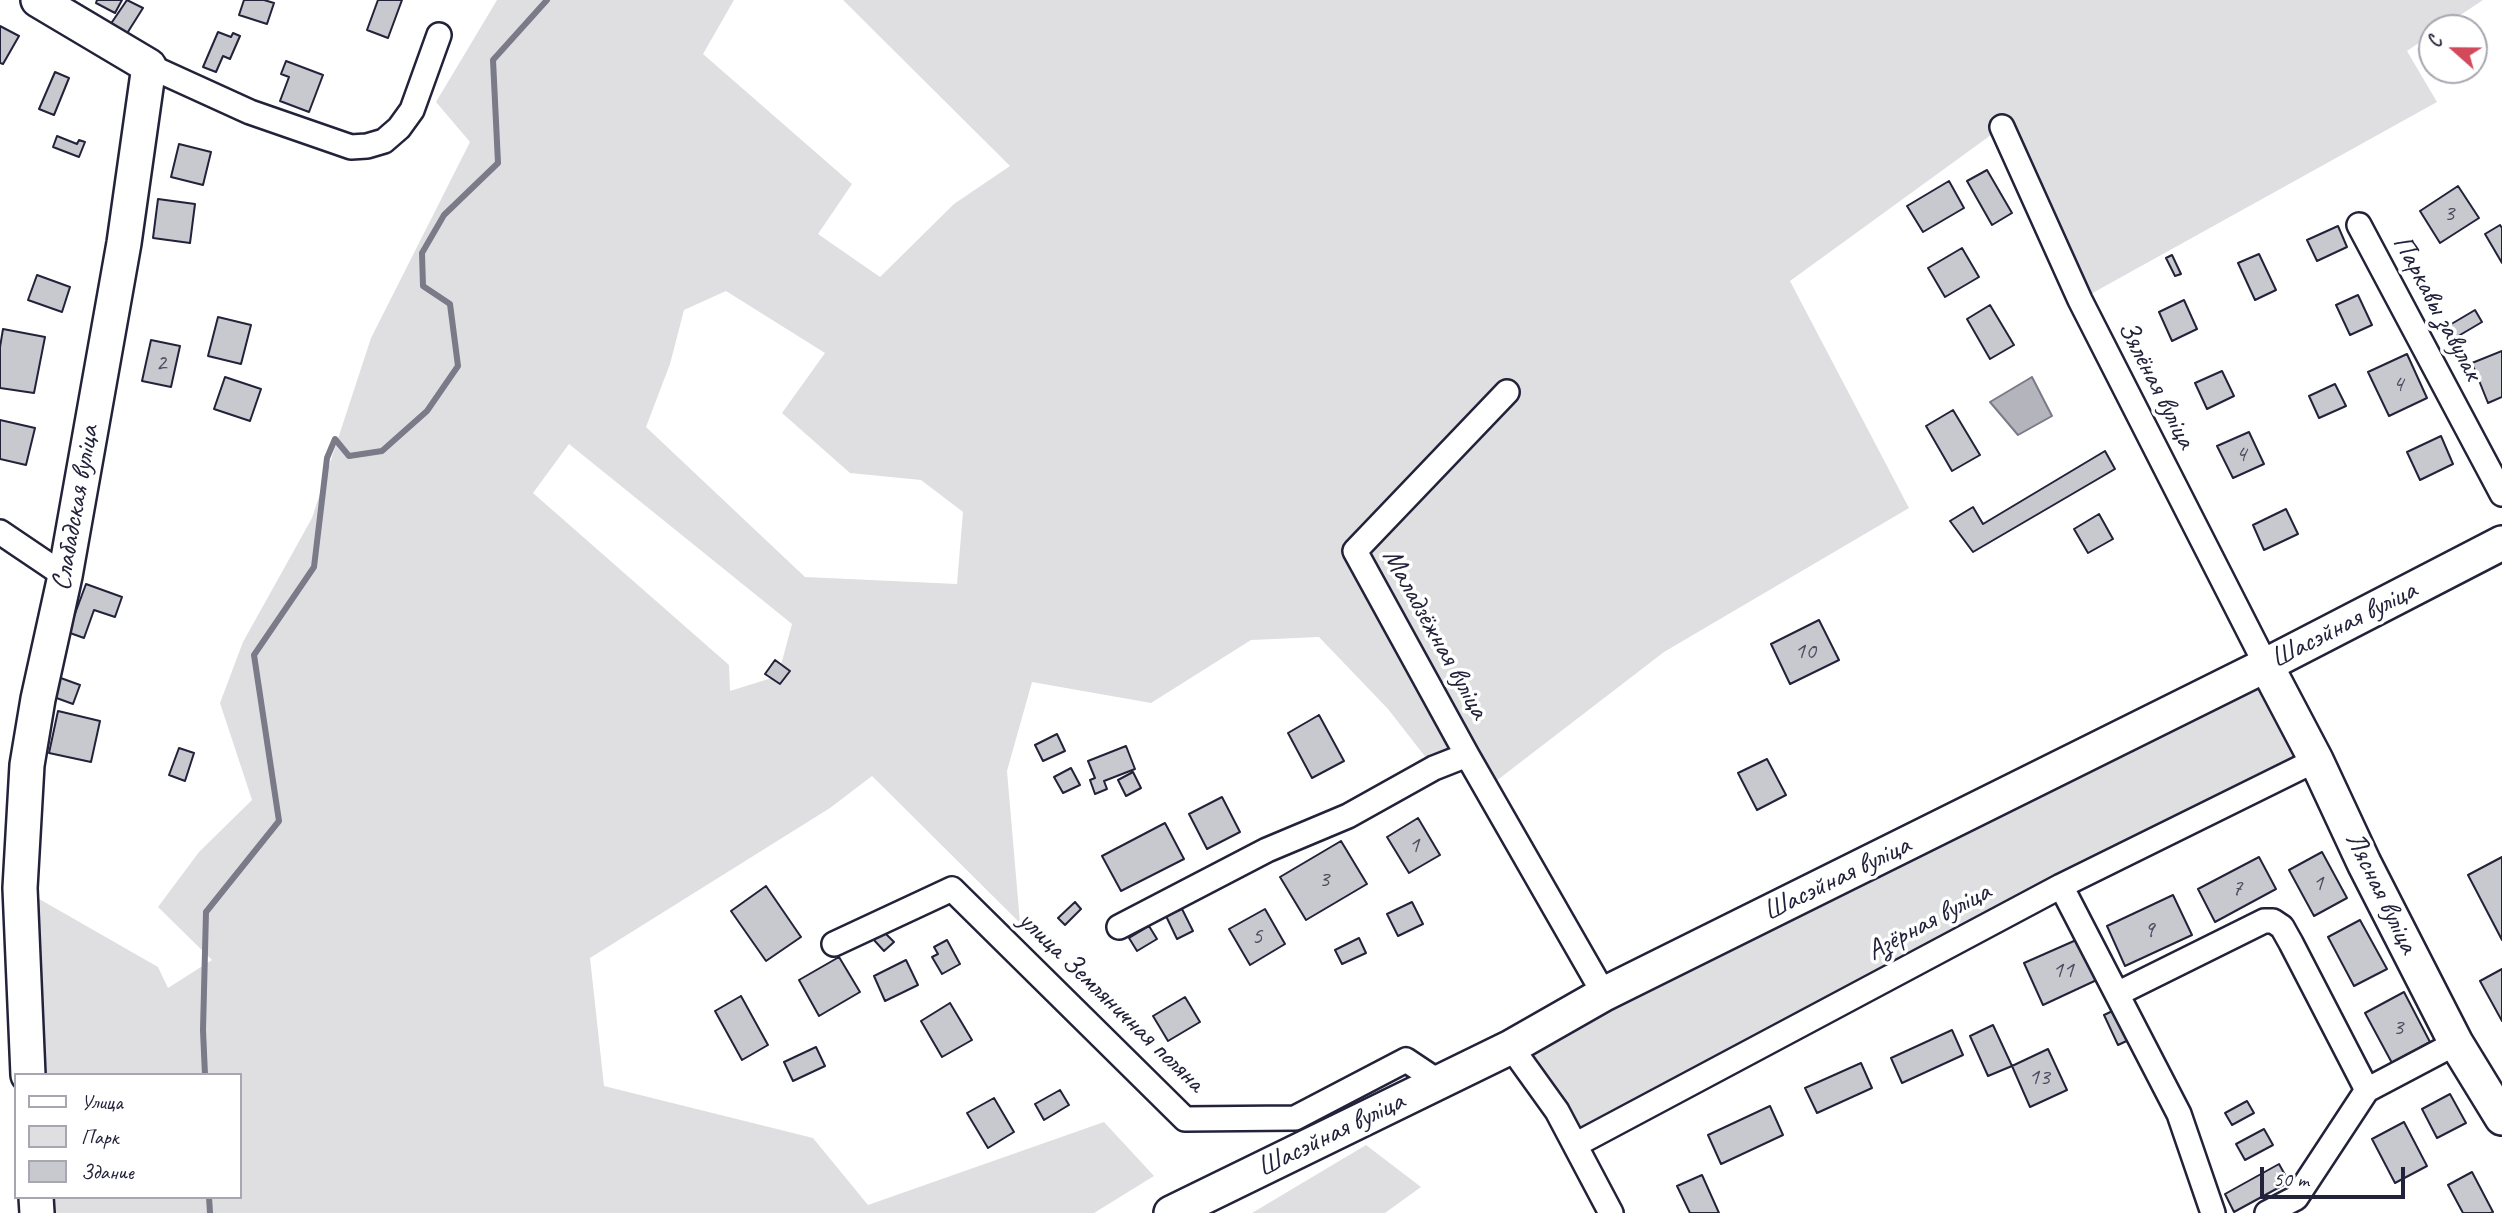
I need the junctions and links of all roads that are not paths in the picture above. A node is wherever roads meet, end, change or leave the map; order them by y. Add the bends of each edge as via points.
1 (38, 0) edge
2 (439, 35) dead end
3 (149, 66) junction
4 (2002, 127) dead end
5 (2359, 225) dead end
6 (1507, 392) dead end
7 (2502, 494) edge
8 (0, 532) edge
9 (2502, 543) edge
10 (65, 576) junction
11 (2266, 665) junction
12 (1467, 755) junction
13 (2316, 760) junction
14 (2061, 886) junction
15 (1119, 927) dead end
16 (834, 944) dead end
17 (1604, 994) junction
18 (2117, 994) junction
19 (2456, 1043) junction
20 (1511, 1047) junction
21 (28, 1073) edge
22 (1439, 1082) junction
23 (2367, 1090) junction
24 (2502, 1118) edge
25 (1575, 1145) junction
26 (1171, 1213) edge
27 (1611, 1213) edge
28 (2213, 1213) edge
29 (2267, 1213) edge

1 - 3 main road
2 - 3 street via 412,110 384,141 367,146 351,147 250,112
3 - 10 main road, Слабадская вуліца via 131,198
4 - 11 street, Зялёная вуліца via 2080,300
5 - 7 street, Паркавы завулак
6 - 12 street, Маладзёжная вуліца via 1355,551
8 - 10 street
9 - 11 main road, Шасэйная вуліца
10 - 21 main road, Слабадская вуліца via 27,765 20,888
11 - 13 main road, Лясная вуліца
11 - 17 main road, Шасэйная вуліца
12 - 15 street, Маладзёжная вуліца
12 - 17 street, Маладзёжная вуліца
13 - 14 street, Азёрная вуліца
13 - 19 main road, Лясная вуліца
14 - 18 street
14 - 25 street, Азёрная вуліца
16 - 22 street, улица Земляничная поляна via 952,889 1185,1119 1295,1118 1406,1060
17 - 20 main road, Шасэйная вуліца
18 - 23 street via 2264,921 2273,921 2291,943
18 - 28 street via 2179,1114
19 - 23 street
19 - 24 main road, Лясная вуліца
20 - 22 main road, Шасэйная вуліца
20 - 25 street via 1557,1111
22 - 26 main road, Шасэйная вуліца
23 - 29 street via 2296,1198
25 - 27 street

